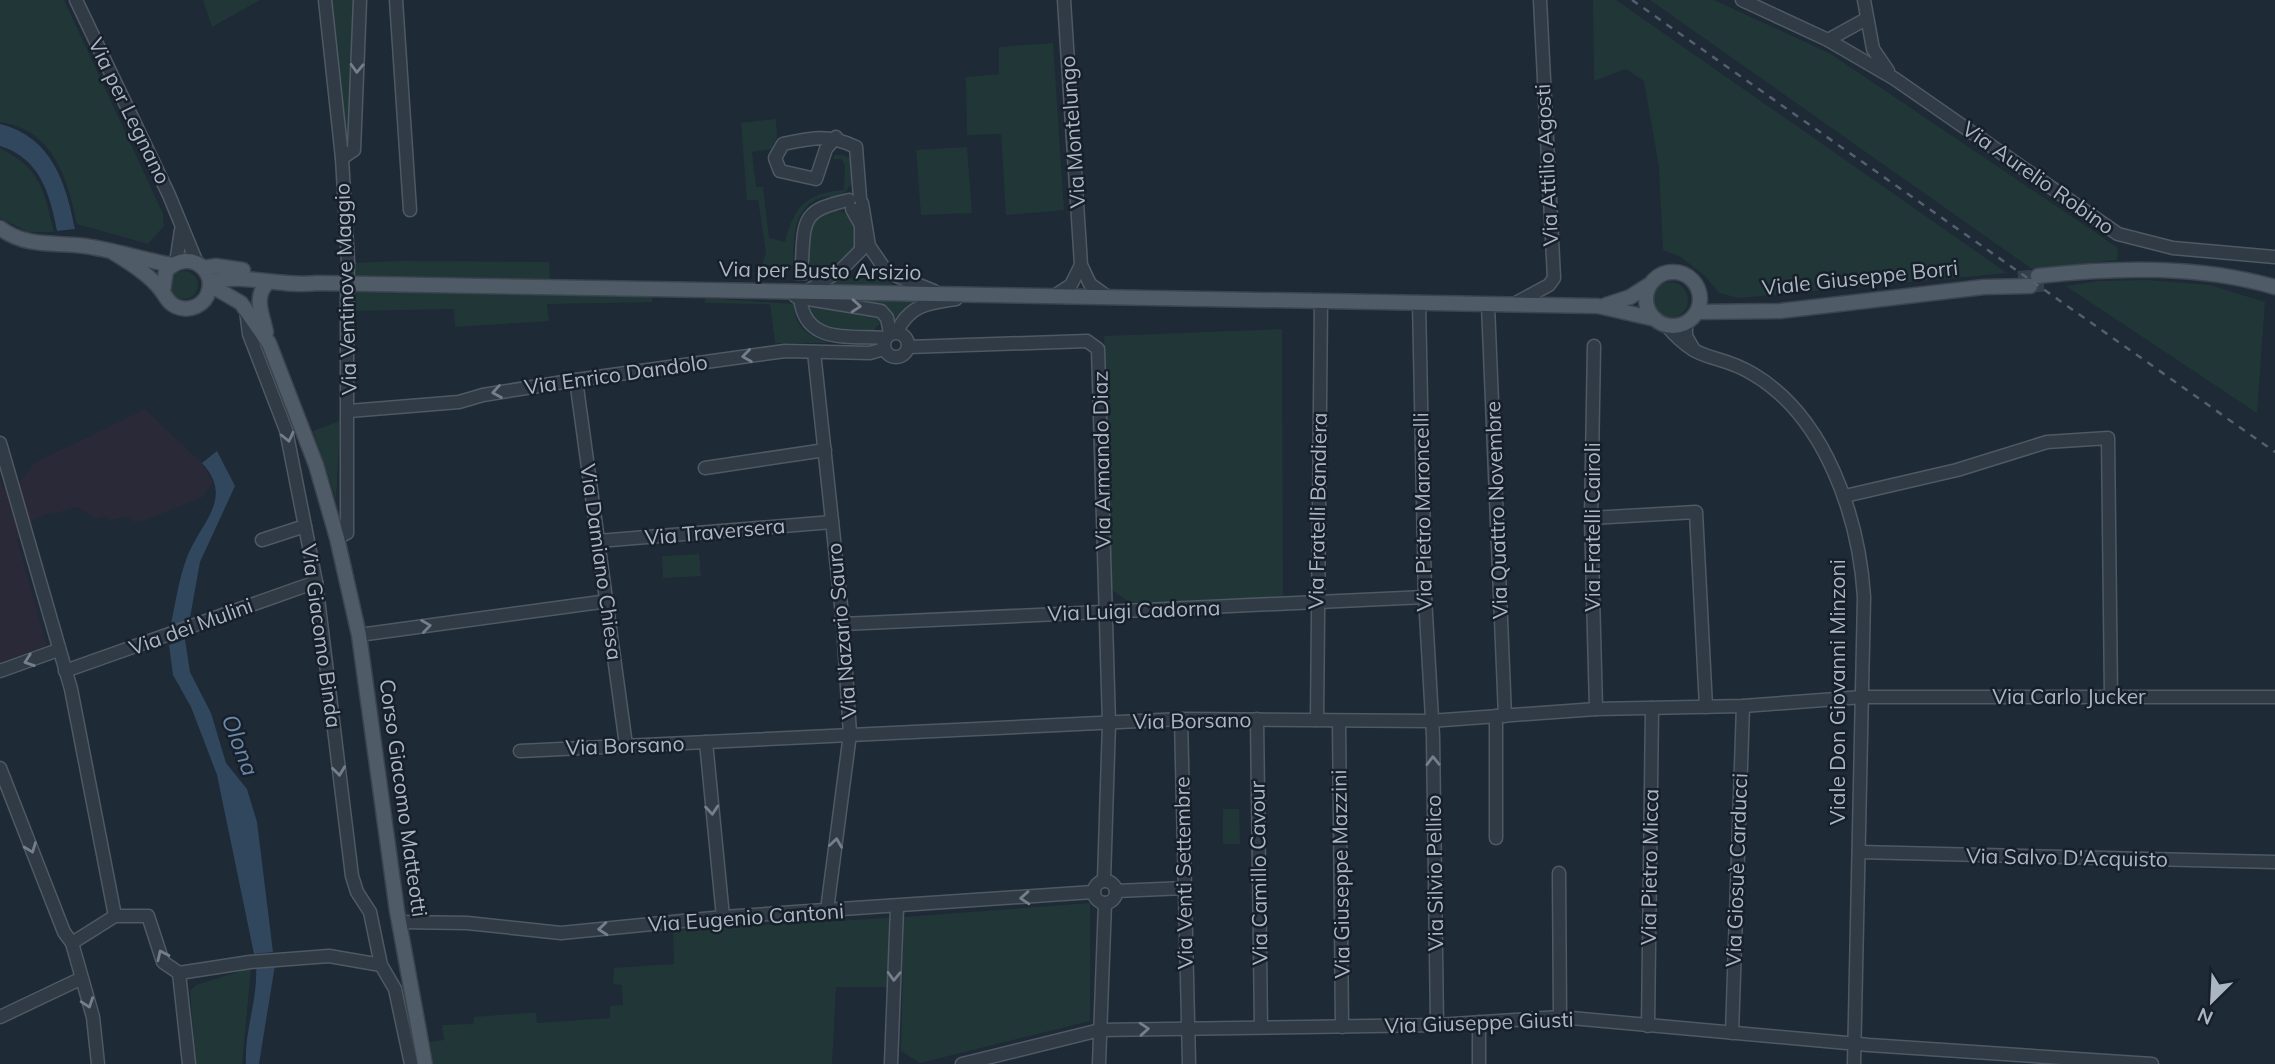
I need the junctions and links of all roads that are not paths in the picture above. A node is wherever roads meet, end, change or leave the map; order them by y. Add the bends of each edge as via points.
1 (76, 0) edge
2 (325, 0) edge
3 (360, 0) edge
4 (397, 0) edge
5 (1064, 0) edge
6 (1540, 0) edge
7 (1742, 0) edge
8 (1864, 0) edge
9 (1866, 19) junction
10 (1828, 40) junction
11 (1895, 79) junction
12 (836, 137) junction
13 (342, 158) junction
14 (854, 202) junction
15 (410, 210) dead end
16 (180, 222) junction
17 (0, 229) edge
18 (114, 253) junction
19 (2275, 257) edge
20 (802, 261) tunnel mouth
21 (174, 264) junction
22 (1081, 265) junction
23 (200, 266) junction
24 (268, 282) junction
25 (210, 283) junction
26 (317, 283) junction
27 (1649, 285) junction
28 (2275, 287) edge
29 (809, 290) junction
30 (163, 291) junction
31 (765, 292) junction
32 (1700, 293) junction
33 (948, 295) junction
34 (991, 295) junction
35 (1054, 296) junction
36 (1108, 297) junction
37 (1321, 301) junction
38 (1419, 302) junction
39 (201, 303) junction
40 (801, 304) tunnel mouth
41 (1488, 305) junction
42 (1511, 306) junction
43 (1598, 306) junction
44 (243, 307) junction
45 (1740, 310) junction
46 (1697, 312) junction
47 (1660, 322) junction
48 (1686, 323) junction
49 (889, 338) junction
50 (269, 343) junction
51 (1594, 346) dead end
52 (908, 347) junction
53 (814, 352) junction
54 (1696, 353) junction
55 (576, 380) junction
56 (349, 411) junction
57 (0, 443) edge
58 (825, 450) junction
59 (705, 468) dead end
60 (1845, 496) junction
61 (1591, 518) junction
62 (832, 522) junction
63 (305, 526) junction
64 (338, 538) junction
65 (262, 540) dead end
66 (598, 541) junction
67 (316, 582) junction
68 (1425, 597) junction
69 (608, 601) junction
70 (1316, 604) junction
71 (1106, 612) junction
72 (843, 624) junction
73 (359, 635) junction
74 (58, 650) junction
75 (0, 671) edge
76 (65, 671) junction
77 (1863, 696) junction
78 (2110, 697) junction
79 (2275, 697) edge
80 (1743, 706) junction
81 (1706, 707) junction
82 (1652, 708) junction
83 (1596, 709) junction
84 (1501, 716) junction
85 (1181, 719) junction
86 (1257, 719) junction
87 (1317, 720) junction
88 (1339, 721) junction
89 (1430, 721) junction
90 (1109, 723) junction
91 (850, 734) junction
92 (706, 742) junction
93 (626, 745) junction
94 (520, 751) dead end
95 (0, 768) edge
96 (3, 785) edge
97 (1496, 838) dead end
98 (1859, 852) junction
99 (2275, 862) edge
100 (1559, 873) dead end
101 (1104, 880) junction
102 (1185, 888) junction
103 (1116, 891) junction
104 (1093, 892) junction
105 (1105, 903) junction
106 (897, 908) junction
107 (827, 910) junction
108 (115, 916) junction
109 (723, 917) junction
110 (399, 922) junction
111 (72, 943) junction
112 (381, 965) junction
113 (178, 974) junction
114 (80, 979) junction
115 (0, 1017) edge
116 (1560, 1017) junction
117 (1479, 1022) junction
118 (1437, 1025) junction
119 (1188, 1026) junction
120 (1648, 1026) junction
121 (1261, 1027) junction
122 (1342, 1027) junction
123 (1100, 1030) junction
124 (1732, 1034) junction
125 (1854, 1042) junction
126 (98, 1064) edge
127 (189, 1064) edge
128 (411, 1064) edge
129 (425, 1064) edge
130 (891, 1064) edge
131 (962, 1064) edge
132 (1099, 1064) edge
133 (1189, 1064) edge
134 (1479, 1064) edge
135 (1854, 1064) edge
136 (2152, 1064) edge

1 - 16 street, Via per Legnano
2 - 13 street
3 -> 13 street, Via Ventinove Maggio via 354,150
4 - 15 street
5 - 22 street, Via Montelungo
6 - 42 street, Via Attilio Agosti via 1554,278
7 - 10 street, Via Aurelio Robino
8 - 9 street, Via Aurelio Robino
9 - 10 street
9 - 11 street, Via Aurelio Robino via 1873,49
10 - 11 street, Via Aurelio Robino
11 - 19 street, Via Aurelio Robino via 2118,234 2173,248
12 - 12 street via 783,144 775,158 780,171 817,179 826,149
12 - 14 street via 856,147 859,172
13 - 56 street, Via Ventinove Maggio, bridge
14 - 20 street via 822,205 806,221
14 - 29 street via 861,225 861,250 841,270
14 - 33 street via 869,246 887,272
16 - 21 street
16 - 23 street, Via per Legnano
17 - 18 main road via 20,239
18 - 21 main road
18 - 30 main road
21 - 23 main road
21 - 30 main road via 164,274
22 - 35 street via 1071,285
22 - 36 street via 1090,284
23 - 25 main road
23 - 26 main road, Via per Busto Arsizio
24 - 25 main road, Via per Busto Arsizio via 229,276
24 - 26 main road, Via per Busto Arsizio
24 - 50 main road via 261,289 259,303
25 - 39 main road
25 - 44 main road
26 - 31 main road, Via per Busto Arsizio
27 - 32 main road via 1672,271 1690,277
27 - 43 main road via 1630,297
27 - 47 main road via 1646,303
28 - 45 main road, Viale Giuseppe Borri via 2194,272 2108,268 1780,311
29 - 31 main road, Via per Busto Arsizio
29 - 33 main road, Via per Busto Arsizio
30 - 39 main road via 179,307 188,309
31 -> 49 street via 881,311 887,318
32 - 45 main road, Viale Giuseppe Borri
32 - 46 main road
33 - 34 main road, Via per Busto Arsizio
34 - 35 main road, Via per Busto Arsizio
34 - 49 street via 927,303 903,318
35 - 36 main road, Via per Busto Arsizio
36 - 37 main road, Via per Busto Arsizio
37 - 38 main road
37 - 70 street, Via Fratelli Bandiera
38 - 41 main road
38 - 68 street, Via Pietro Maroncelli
39 - 44 main road via 231,300
40 - 49 street via 808,324 824,334
41 - 42 main road
41 - 84 street, Via Quattro Novembre
42 - 43 main road
43 - 47 main road
44 - 50 main road
44 -> 63 street, Via Giacomo Binda via 248,334 286,430
45 - 46 main road, Viale Giuseppe Borri
46 - 48 main road
47 - 48 main road
47 - 54 street, Viale Don Giovanni Minzoni
48 - 54 street via 1686,336
49 - 52 street via 904,336
49 - 52 street, Via Enrico Dandolo via 895,357
49 - 53 street, Via Enrico Dandolo via 870,353
50 - 64 main road, Corso Giacomo Matteotti via 316,465
51 - 61 street, Via Fratelli Cairoli
52 - 71 street, Via Armando Diaz via 1087,341 1098,349
53 -> 55 street, Via Enrico Dandolo via 785,351
53 - 58 street, Via Nazario Sauro
54 - 60 street, Viale Don Giovanni Minzoni via 1753,374 1773,389 1823,450
55 -> 56 street, Via Enrico Dandolo via 459,402
55 - 66 street, Via Damiano Chiesa
56 - 64 street, Via Ventinove Maggio via 347,533
57 - 74 street
58 - 59 street
58 - 62 street, Via Nazario Sauro
60 - 77 street, Viale Don Giovanni Minzoni via 1861,559
60 - 78 street via 1957,470 2047,442 2108,438
61 - 81 street via 1696,512
61 - 83 street, Via Fratelli Cairoli
62 - 66 street, Via Traversera
62 - 72 street, Via Nazario Sauro
63 - 65 street
63 - 67 street, Via Giacomo Binda
64 - 73 main road, Corso Giacomo Matteotti
66 - 69 street, Via Damiano Chiesa
67 - 76 street, Via dei Mulini
67 -> 112 street, Via Giacomo Binda via 352,876 370,912
68 - 70 street, Via Luigi Cadorna
68 - 89 street, Via Pietro Maroncelli
73 -> 69 street
69 - 93 street, Via Damiano Chiesa
70 - 71 street, Via Luigi Cadorna
70 - 87 street, Via Fratelli Bandiera
71 - 72 street, Via Luigi Cadorna
71 - 90 street, Via Armando Diaz
72 - 91 street, Via Nazario Sauro
73 - 110 main road, Corso Giacomo Matteotti
74 -> 75 street
74 - 76 street
76 - 108 street
77 - 78 street, Via Carlo Jucker
77 - 80 street, Via Borsano
77 - 98 street, Viale Don Giovanni Minzoni
78 - 79 street, Via Carlo Jucker
80 - 81 street, Via Borsano
80 - 124 street, Via Giosuè Carducci
81 - 82 street, Via Borsano
82 - 83 street, Via Borsano
82 - 120 street, Via Pietro Micca
83 - 84 street, Via Borsano
84 - 89 street, Via Borsano
84 - 97 street, Via Quattro Novembre
85 - 86 street, Via Borsano
85 - 90 street, Via Borsano
85 - 102 street, Via Venti Settembre
86 - 87 street, Via Borsano
86 - 121 street, Via Camillo Cavour
87 - 88 street, Via Borsano
88 - 89 street, Via Borsano
88 - 122 street, Via Giuseppe Mazzini
118 -> 89 street, Via Silvio Pellico
90 - 91 street, Via Borsano
90 - 101 street, Via Armando Diaz
91 - 92 street, Via Borsano
107 -> 91 street, Via Nazario Sauro
92 - 93 street, Via Borsano
92 -> 109 street
93 - 94 street, Via Borsano
95 - 96 street
96 -> 111 street
98 - 99 street, Via Salvo D'Acquisto
98 - 125 street, Viale Don Giovanni Minzoni
100 - 116 street
101 - 103 street via 1113,883
101 - 104 street
102 - 103 street
102 - 119 street, Via Venti Settembre
103 - 105 street via 1114,900
104 - 105 street via 1097,901
104 -> 106 street, Via Eugenio Cantoni
105 - 123 street
106 - 107 street, Via Eugenio Cantoni
106 -> 130 street
107 - 109 street, Via Eugenio Cantoni
108 - 111 street
113 -> 108 street via 163,962 148,916
109 -> 110 street, Via Eugenio Cantoni via 561,933 467,923
110 - 129 main road, Corso Giacomo Matteotti
111 - 114 street
112 - 113 street via 339,956 250,962
112 - 128 street, Via Giacomo Binda via 395,989
113 - 127 street
114 - 115 street
114 -> 126 street via 93,1017
116 - 117 street, Via Giuseppe Giusti
116 - 120 street, Via Giuseppe Giusti
117 - 118 street, Via Giuseppe Giusti
117 - 134 street
118 - 122 street, Via Giuseppe Giusti
119 - 121 street, Via Giuseppe Giusti
123 -> 119 street, Via Giuseppe Giusti
119 - 133 street
120 - 124 street, Via Giuseppe Giusti
121 - 122 street, Via Giuseppe Giusti
123 - 131 street, Via Giuseppe Giusti
123 - 132 street
124 - 125 street, Via Giuseppe Giusti
125 - 135 street, Viale Don Giovanni Minzoni
125 - 136 street, Via Giuseppe Giusti

